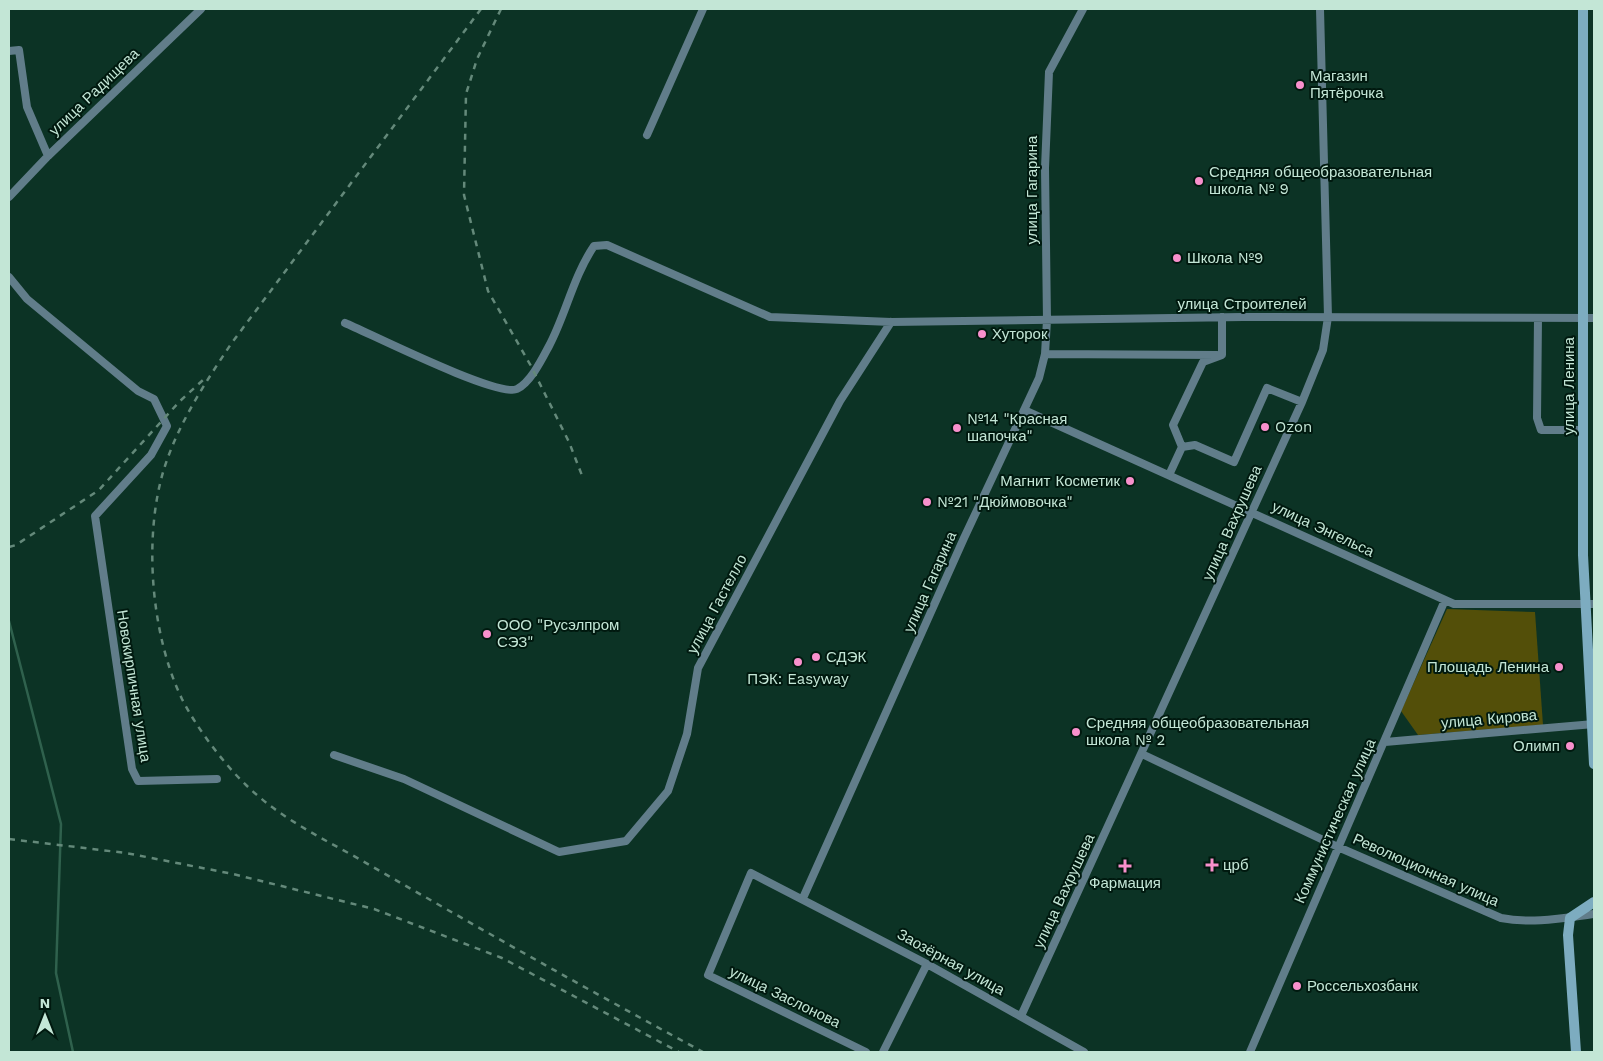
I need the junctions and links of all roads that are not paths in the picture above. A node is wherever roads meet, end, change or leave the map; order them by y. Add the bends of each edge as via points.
1 (201, 9) edge
2 (703, 9) edge
3 (1083, 9) edge
4 (1320, 9) edge
5 (1583, 9) edge
6 (9, 51) edge
7 (647, 135) dead end
8 (48, 156) junction
9 (9, 196) edge
10 (9, 277) edge
11 (1222, 317) junction
12 (1328, 317) junction
13 (1538, 318) junction
14 (1589, 318) edge
15 (1047, 320) junction
16 (891, 322) junction
17 (345, 323) dead end
18 (1045, 354) junction
19 (1222, 355) junction
20 (1302, 402) junction
21 (1024, 410) junction
22 (1584, 430) junction
23 (1182, 447) junction
24 (1170, 474) junction
25 (1253, 512) junction
26 (1445, 600) junction
27 (1589, 605) edge
28 (1593, 724) edge
29 (1385, 742) junction
30 (1142, 754) junction
31 (334, 755) dead end
32 (1594, 764) edge
33 (217, 779) dead end
34 (1338, 847) junction
35 (803, 898) junction
36 (1594, 902) edge
37 (1594, 914) edge
38 (1570, 918) junction
39 (927, 964) junction
40 (1021, 1016) junction
41 (866, 1052) edge
42 (883, 1052) edge
43 (1084, 1052) edge
44 (1250, 1052) edge
45 (1576, 1052) edge

1 - 8 street, улица Радищева
2 - 7 street
3 - 15 street, улица Гагарина via 1049,72 1045,168
4 - 12 street, улица Вахрушева
5 - 14 main road, улица Ленина
6 - 8 street via 19,50 27,107
8 - 9 street, улица Радищева
10 - 33 street, Новокирпичная улица via 27,299 138,391 154,399 167,426 151,455 95,516 132,769 138,781
11 - 12 street, улица Строителей
11 - 15 street, улица Строителей
11 - 19 street
12 - 13 street, улица Строителей
12 - 20 street, улица Вахрушева via 1323,350
13 - 14 street, улица Строителей
13 - 22 street via 1537,418 1541,430
14 - 22 main road, улица Ленина
15 - 16 street, улица Строителей
15 - 18 street, улица Гагарина
16 - 17 street, улица Строителей via 770,317 608,245 594,246 584,261 549,345 528,380 517,389 507,390 455,373
16 - 31 street, улица Гастелло via 840,401 698,668 687,734 668,791 626,841 559,852 404,779
18 - 19 street
18 - 21 street, улица Гагарина via 1039,378
19 - 23 street via 1203,362 1173,425
20 - 23 street via 1267,388 1234,462 1195,445
20 - 25 street, улица Вахрушева
21 - 24 street, улица Энгельса
21 - 35 street, улица Гагарина
22 - 27 main road, улица Ленина
23 - 24 street
24 - 25 street, улица Энгельса
25 - 26 street, улица Энгельса
25 - 30 street, улица Вахрушева
26 - 27 street, улица Энгельса via 1454,604
26 - 29 street, Коммунистическая улица
27 - 28 main road, улица Ленина
28 - 29 street, улица Кирова
28 - 32 main road, улица Ленина
29 - 34 street, Коммунистическая улица
30 - 34 street, Революционная улица
30 - 40 street, улица Вахрушева
34 - 38 street, Революционная улица via 1501,918 1516,921
34 - 44 street, Коммунистическая улица
35 - 39 street, Заозёрная улица
35 - 41 street, улица Заслонова via 751,873 708,975
36 - 38 main road
37 - 38 street, Революционная улица
38 - 45 main road via 1568,935
39 - 40 street, Заозёрная улица
39 - 42 street
40 - 43 street, Заозёрная улица

